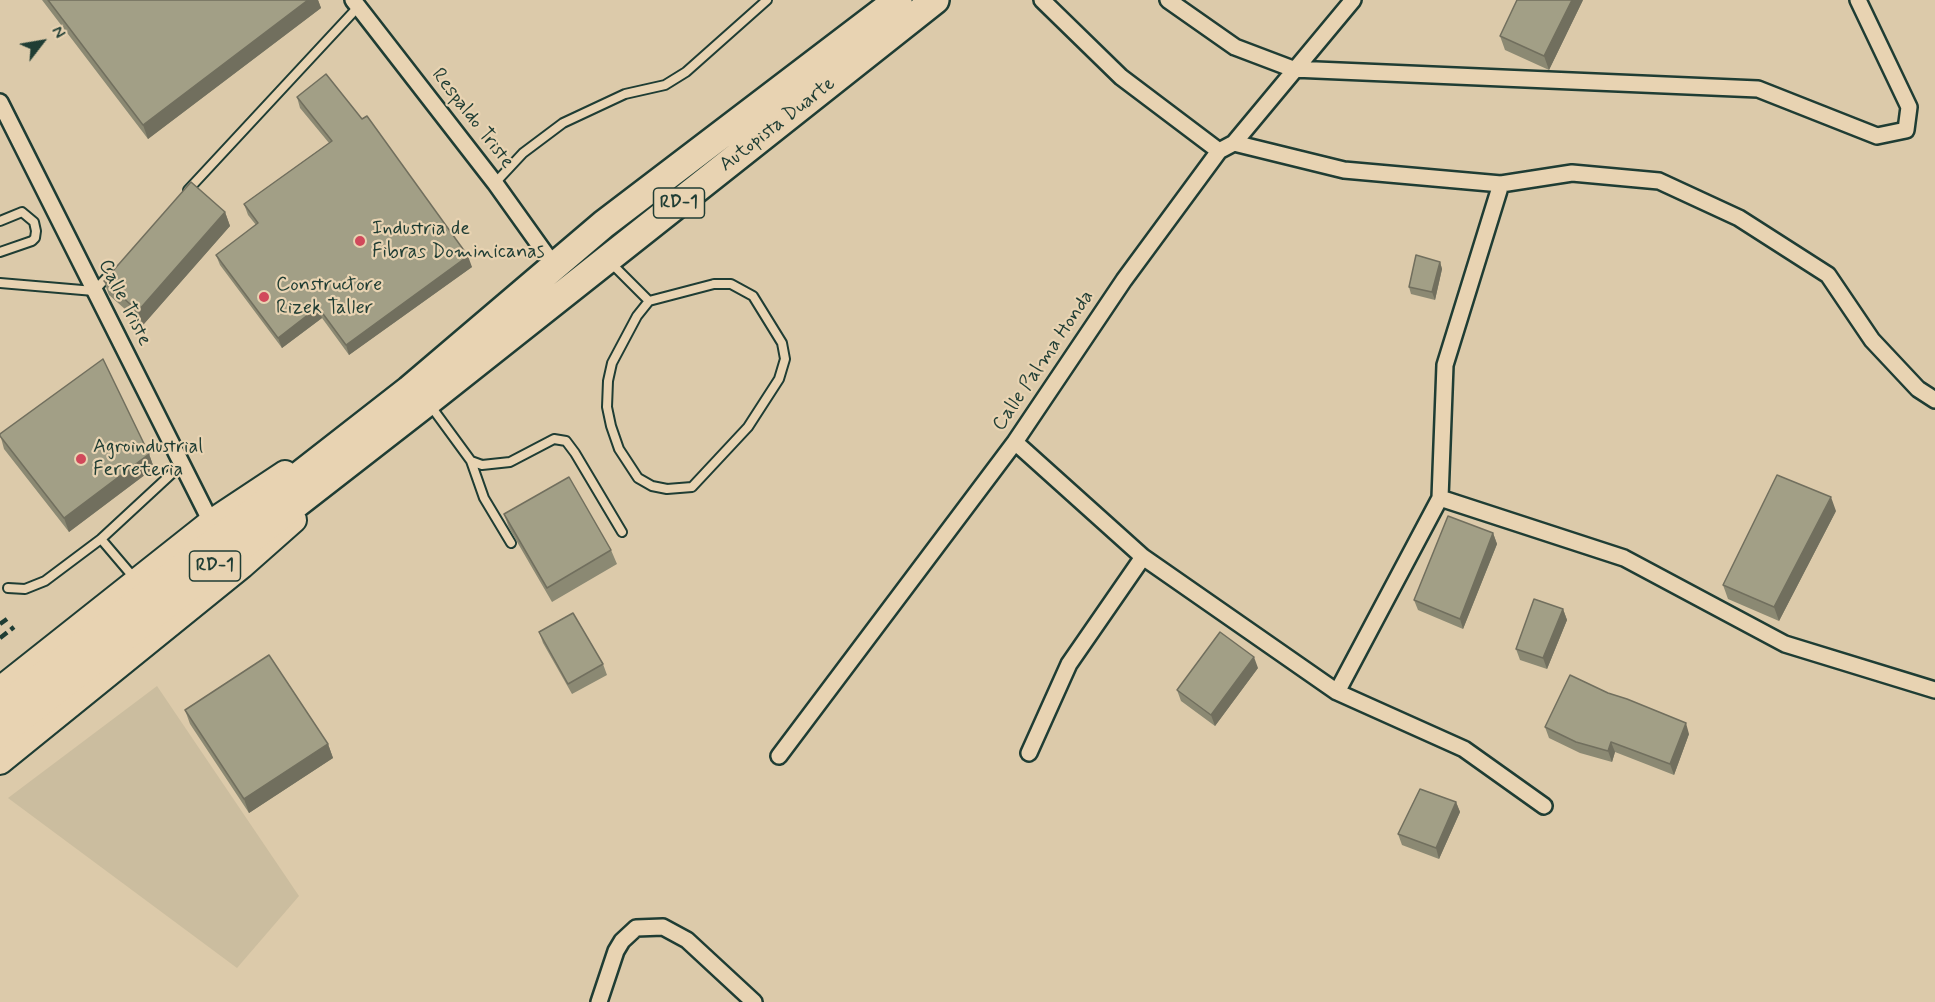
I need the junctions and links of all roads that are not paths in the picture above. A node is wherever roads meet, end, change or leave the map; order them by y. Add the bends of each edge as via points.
1 (767, 0) edge
2 (898, 0) edge
3 (935, 0) edge
4 (1042, 0) edge
5 (1168, 0) edge
6 (1353, 0) edge
7 (1858, 0) edge
8 (355, 4) edge
9 (1293, 69) junction
10 (0, 102) edge
11 (1233, 142) junction
12 (1219, 151) junction
13 (495, 183) junction
14 (1501, 184) junction
15 (182, 197) edge
16 (0, 220) edge
17 (0, 252) edge
18 (608, 260) junction
19 (118, 266) edge
20 (555, 267) junction
21 (0, 283) edge
22 (94, 291) junction
23 (649, 301) junction
24 (420, 399) junction
25 (1935, 400) edge
26 (1015, 442) junction
27 (471, 460) junction
28 (182, 465) junction
29 (1440, 498) junction
30 (211, 522) junction
31 (622, 532) dead end
32 (101, 539) junction
33 (511, 543) edge
34 (1143, 557) junction
35 (136, 581) junction
36 (8, 588) dead end
37 (0, 688) edge
38 (1935, 690) edge
39 (1337, 692) junction
40 (3, 723) edge
41 (1029, 753) dead end
42 (779, 756) dead end
43 (0, 762) edge
44 (1544, 806) dead end
45 (599, 1002) edge
46 (754, 1002) edge

1 - 13 lane via 686,72 665,85 625,94 563,123 524,153
2 - 20 highway, Autopista Duarte / RD-1 via 604,224
3 - 18 highway, Autopista Duarte / RD-1
4 - 12 street via 1121,77
5 - 9 street via 1235,48
6 - 9 street, Calle Palma Honda
7 - 9 street via 1909,107 1906,130 1877,136 1758,89
8 - 13 street, Respaldo Triste
8 - 15 lane
9 - 11 street, Calle Palma Honda
10 - 22 street, Calle Triste
11 - 12 street, Calle Palma Honda
11 - 14 street via 1344,170
12 - 26 street, Calle Palma Honda via 1124,280
13 - 20 street, Respaldo Triste
14 - 25 street via 1572,173 1659,181 1739,218 1828,275 1872,340 1918,388
14 - 29 street via 1445,365
16 - 17 lane via 22,212 34,222 36,231 32,241
18 - 23 lane
18 - 24 highway, Autopista Duarte / RD-1
19 - 22 lane
20 - 24 highway, Autopista Duarte / RD-1
21 - 22 lane
22 - 28 street, Calle Triste
23 - 23 lane via 714,284 731,284 753,296 782,344 784,359 779,379 748,427 692,487 667,489 638,478 619,448 611,426 607,407 612,363
24 - 27 lane
24 - 30 main road
24 - 40 highway, RD-1
24 - 43 main road via 242,566
26 - 34 street
26 - 42 street, Calle Palma Honda
27 - 31 lane via 482,465 510,462 554,439 566,441
27 - 33 lane via 484,498
28 - 30 street, Calle Triste
28 - 32 lane
29 - 38 street via 1624,558 1785,644
29 - 39 street
30 - 35 main road
32 - 35 lane
32 - 36 lane via 45,581 25,589
34 - 39 street
34 - 41 street via 1069,664
35 - 37 main road
39 - 44 street via 1464,749
45 - 46 street via 622,941 636,928 663,927 687,940

